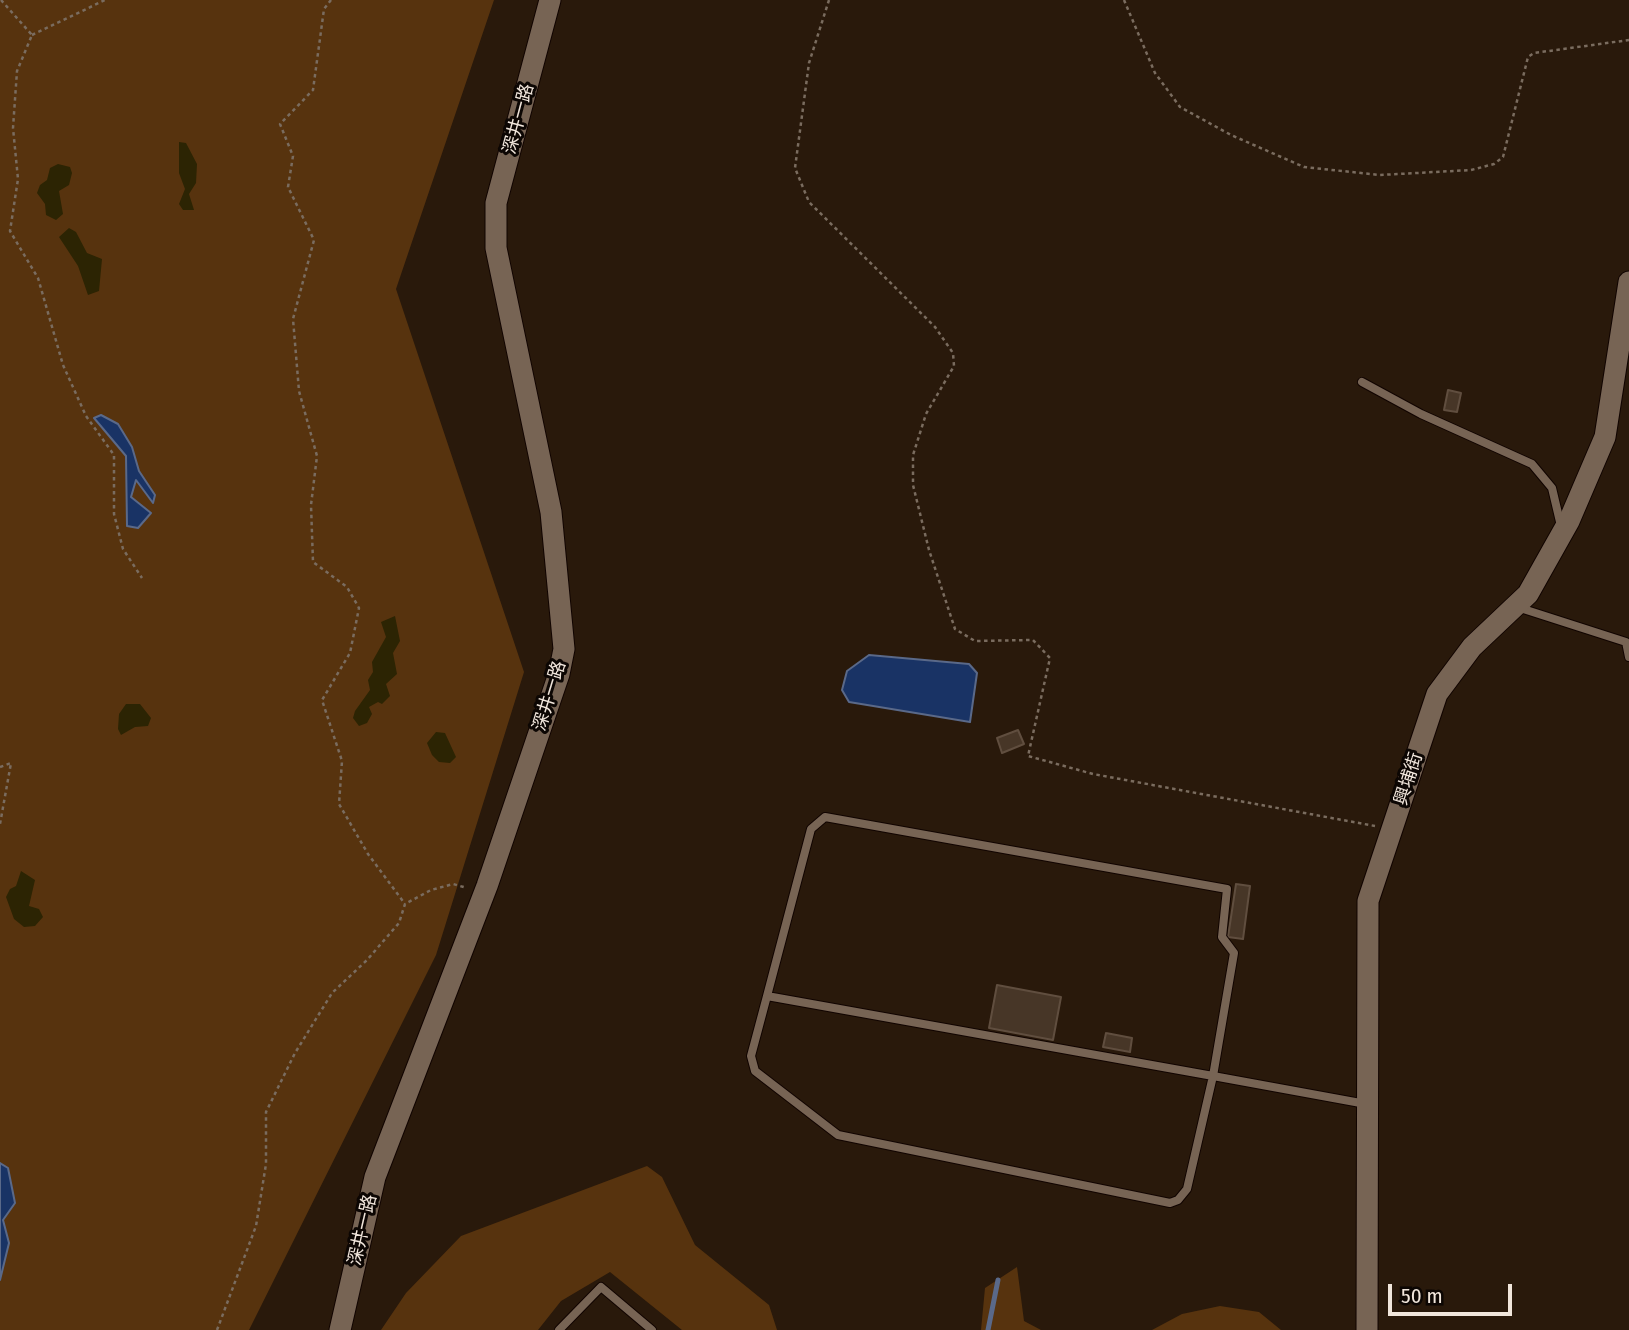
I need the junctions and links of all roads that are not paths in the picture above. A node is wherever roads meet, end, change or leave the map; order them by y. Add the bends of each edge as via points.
1 (550, 0) edge
2 (1629, 282) edge
3 (1362, 382) dead end
4 (1563, 532) junction
5 (1515, 606) junction
6 (1629, 657) edge
7 (766, 996) junction
8 (1213, 1076) junction
9 (1366, 1104) junction
10 (340, 1330) edge
11 (559, 1330) edge
12 (653, 1330) edge
13 (1367, 1330) edge

1 - 10 street, 深井一路 via 496,203 496,248 551,512 564,649 484,893 375,1177
2 - 4 street, 興埔街 via 1605,437
3 - 4 lane via 1532,464 1552,488
4 - 5 street, 興埔街 via 1528,594
5 - 6 lane via 1626,642
5 - 9 street, 興埔街 via 1472,647 1437,694 1367,901
7 - 8 lane
7 - 8 lane via 751,1056 755,1071 838,1135 1170,1203 1188,1189
7 - 8 lane via 811,830 825,817 1227,888 1222,937 1234,953
8 - 9 lane
9 - 13 street, 興埔街
11 - 12 lane via 601,1287

